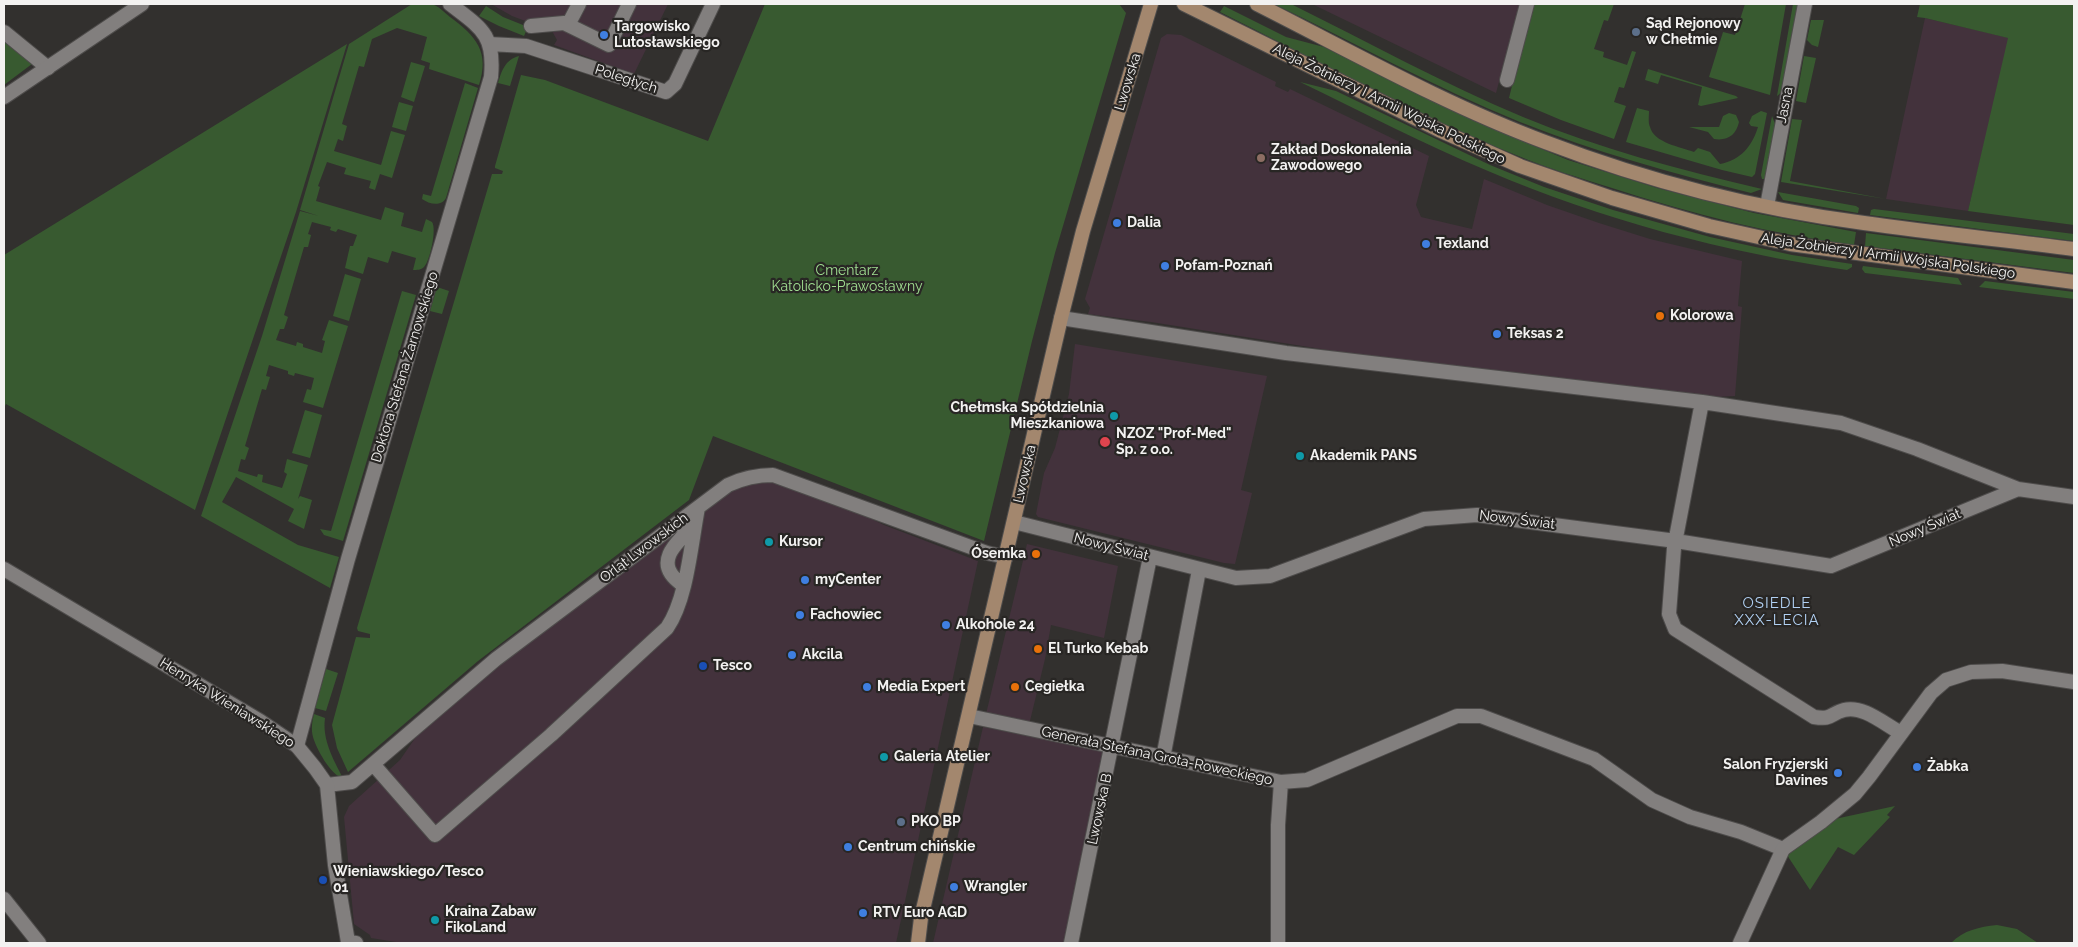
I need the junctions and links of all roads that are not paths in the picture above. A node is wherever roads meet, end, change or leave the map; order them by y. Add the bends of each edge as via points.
1 (142, 4) edge
2 (450, 4) edge
3 (579, 4) edge
4 (627, 4) edge
5 (713, 4) edge
6 (1151, 4) edge
7 (1184, 4) edge
8 (1257, 4) edge
9 (1527, 4) edge
10 (1805, 4) edge
11 (568, 25) junction
12 (531, 26) dead end
13 (4, 32) edge
14 (489, 44) junction
15 (48, 68) junction
16 (1508, 80) dead end
17 (4, 97) edge
18 (1767, 206) junction
19 (2074, 249) edge
20 (2074, 282) edge
21 (1062, 318) junction
22 (1702, 402) junction
23 (2018, 489) junction
24 (2074, 497) edge
25 (698, 508) junction
26 (1014, 522) junction
27 (695, 525) junction
28 (1676, 540) junction
29 (1006, 557) junction
30 (1150, 557) junction
31 (4, 569) edge
32 (1198, 570) junction
33 (683, 585) junction
34 (2074, 682) edge
35 (969, 716) junction
36 (1901, 733) junction
37 (297, 746) junction
38 (1113, 747) junction
39 (1163, 758) junction
40 (374, 764) junction
41 (1281, 782) junction
42 (327, 786) junction
43 (1783, 849) junction
44 (4, 899) edge
45 (921, 918) junction
46 (39, 943) edge
47 (349, 943) edge
48 (911, 943) edge
49 (918, 943) edge
50 (1071, 943) edge
51 (1278, 943) edge
52 (1740, 943) edge

1 - 15 street
2 - 14 street via 484,32
3 - 11 street
4 - 11 street via 609,45
5 - 14 street, Poległych via 675,84 666,92 526,46
6 - 21 main road, Lwowska via 1083,231
7 - 20 main road, Aleja Żołnierzy I Armii Wojska Polskiego via 1478,148 1612,198 1709,226 1790,244
8 - 18 main road, Aleja Żołnierzy I Armii Wojska Polskiego via 1453,102 1544,142 1656,179
9 - 16 street
10 - 18 street, Jasna
11 - 12 street
13 - 15 street
14 - 37 street, Doktora Stefana Żarnowskiego via 491,77 348,559
15 - 17 street
18 - 19 main road, Aleja Żołnierzy I Armii Wojska Polskiego via 1862,223
21 - 22 street via 1286,353
21 - 26 main road, Lwowska
22 - 23 street via 1841,423
22 - 28 street
23 - 24 street
23 - 28 street, Nowy Świat via 1831,566
25 - 27 street
25 - 29 street, Orląt Lwowskich via 728,485 744,478 773,475
25 - 40 street, Orląt Lwowskich via 496,659
26 - 29 main road, Lwowska
26 - 30 street, Nowy Świat
27 - 33 street
27 - 33 street via 671,550 667,559 667,569 672,578
28 - 32 street, Nowy Świat via 1478,514 1424,519 1270,576 1236,578
28 - 36 street via 1669,614 1675,629 1814,717 1826,719 1855,708
29 - 35 main road, Lwowska
30 - 32 street, Nowy Świat
30 - 38 street, Lwowska B
31 - 37 street, Henryka Wieniawskiego
32 - 39 street
33 - 40 street via 675,616 667,628 551,735 434,835
34 - 36 street via 2002,671 1971,672 1946,680 1931,693
35 - 38 street, Generała Stefana Grota-Roweckiego
35 - 45 main road, Lwowska
36 - 43 street via 1855,794
37 - 42 street, Henryka Wieniawskiego
38 - 39 street, Generała Stefana Grota-Roweckiego
38 - 50 street, Lwowska B
39 - 41 street, Generała Stefana Grota-Roweckiego
40 - 42 street, Orląt Lwowskich via 352,782
41 - 43 street, Generała Stefana Grota-Roweckiego via 1306,780 1457,716 1481,716 1594,759 1652,800 1690,817
41 - 51 street
42 - 47 street, Henryka Wieniawskiego via 335,865
43 - 52 street
44 - 46 street
45 - 48 main road, Lwowska
45 - 49 main road, Lwowska

